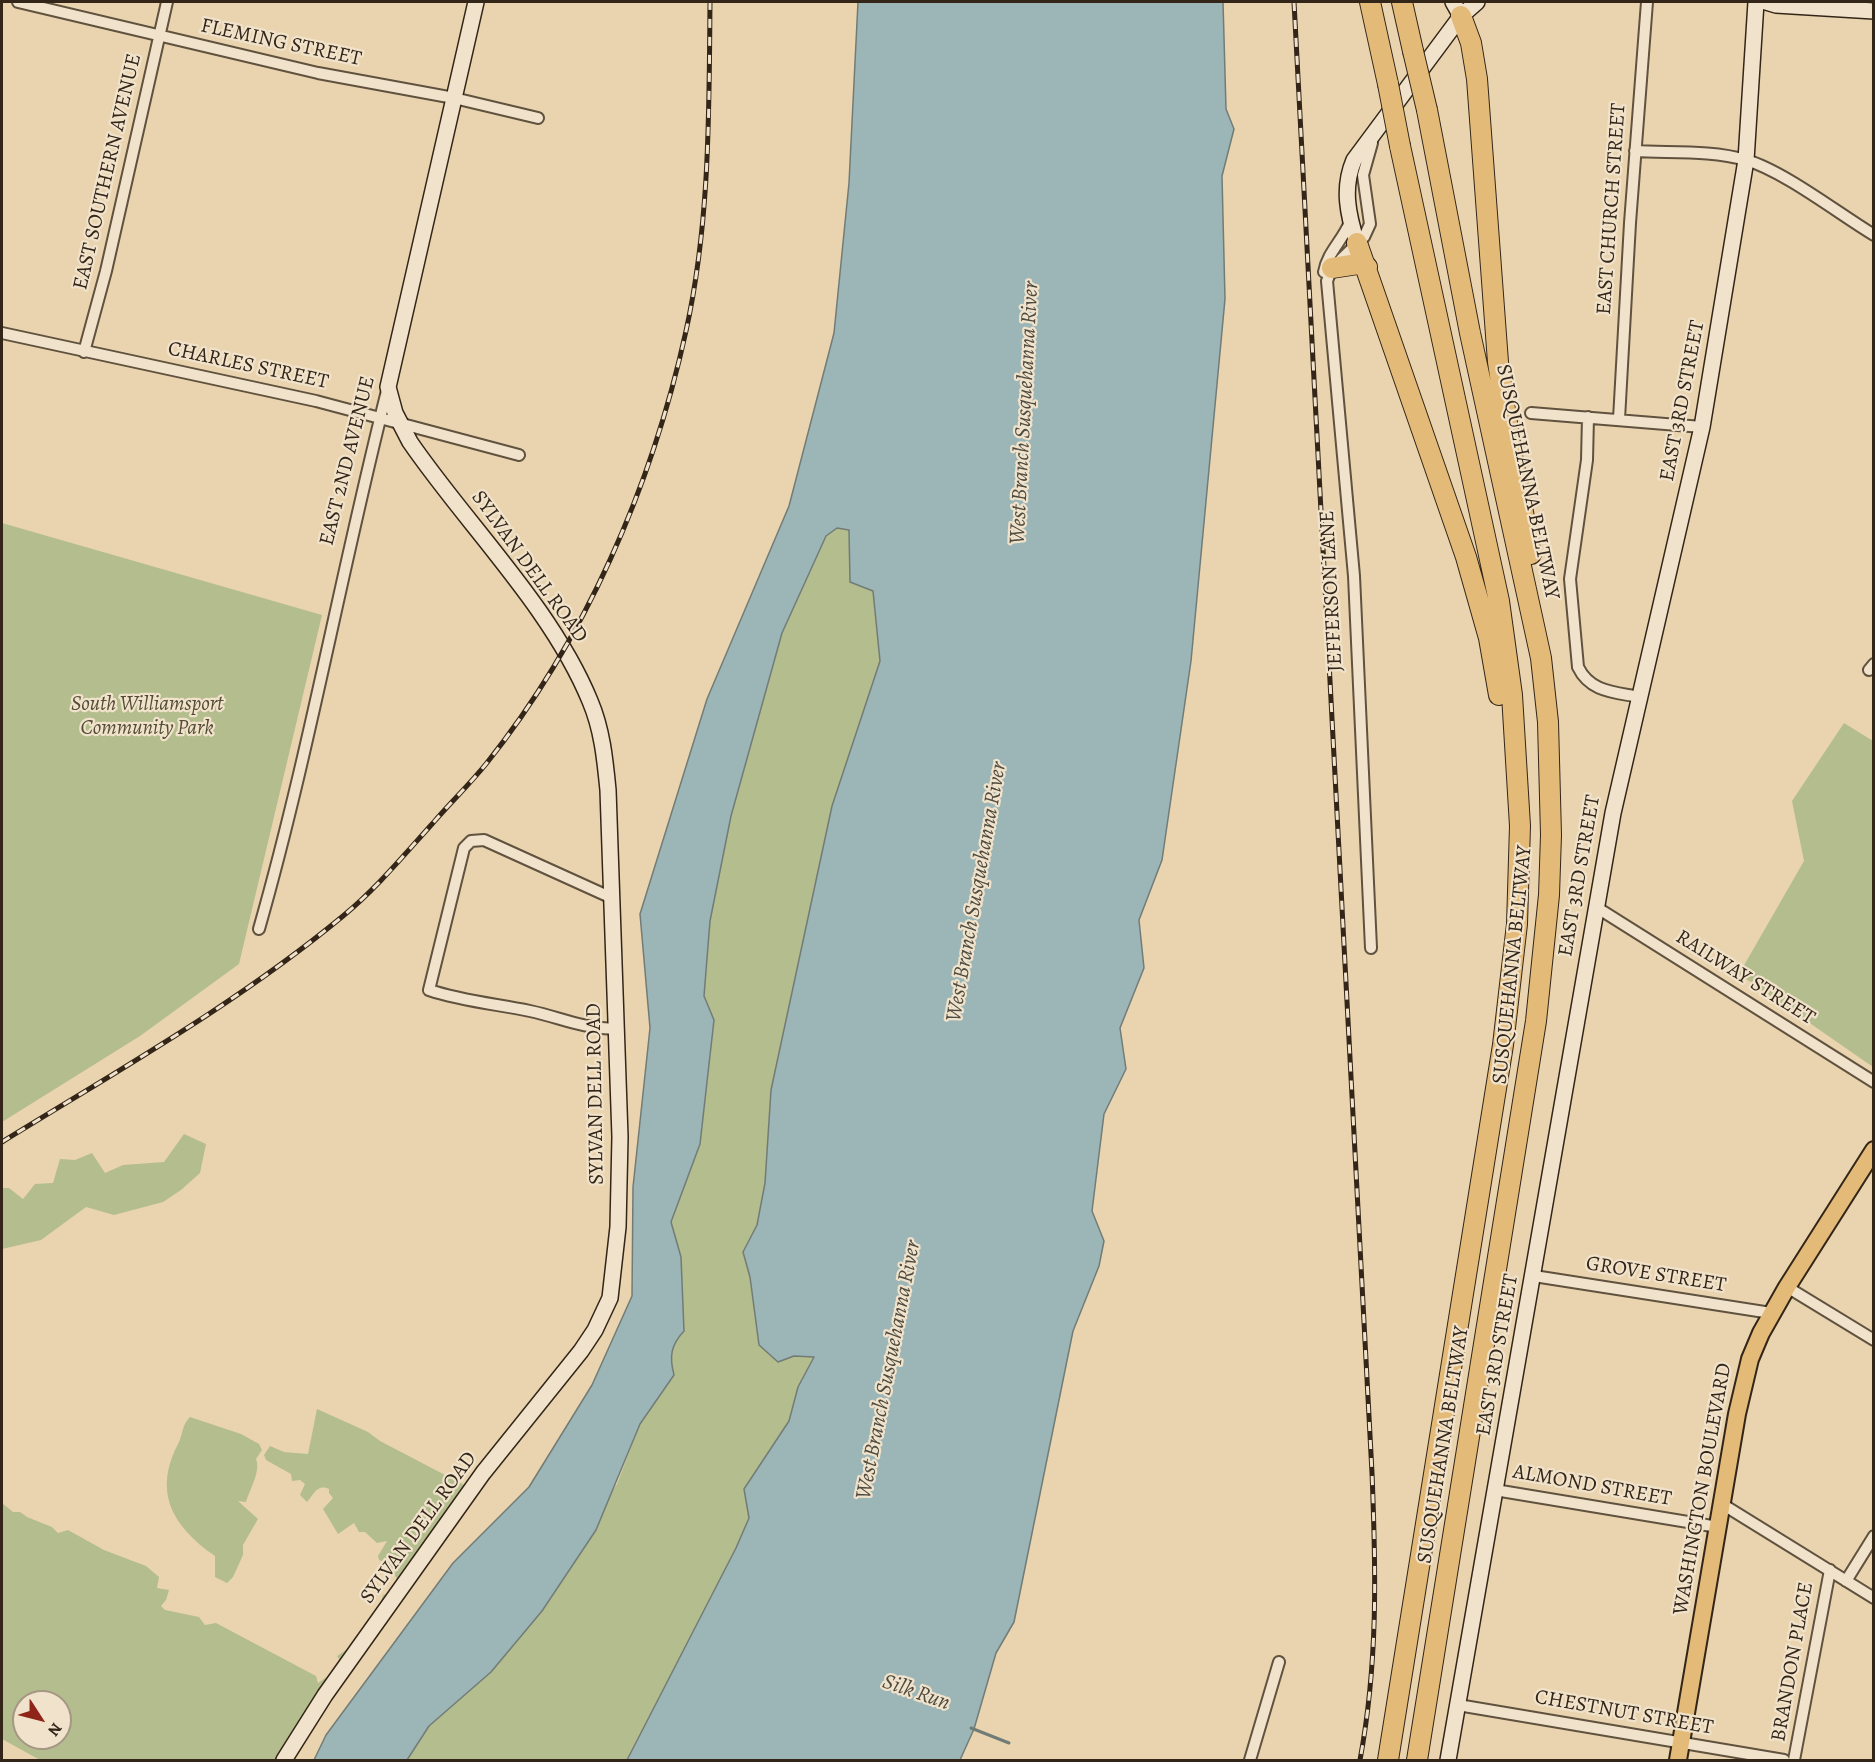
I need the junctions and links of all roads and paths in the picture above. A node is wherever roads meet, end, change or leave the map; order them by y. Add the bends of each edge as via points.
1 (18, 2) edge
2 (167, 2) edge
3 (476, 2) edge
4 (1370, 2) edge
5 (1402, 2) edge
6 (1477, 2) edge
7 (1647, 2) edge
8 (1756, 2) edge
9 (1766, 2) edge
10 (1458, 6) edge
11 (1874, 11) edge
12 (160, 37) junction
13 (454, 98) junction
14 (538, 118) dead end
15 (1378, 127) junction
16 (1635, 151) junction
17 (1746, 160) junction
18 (1350, 222) junction
19 (1874, 236) edge
20 (1357, 243) junction
21 (1367, 267) junction
22 (1330, 275) junction
23 (2, 333) edge
24 (84, 352) junction
25 (388, 387) junction
26 (1531, 413) dead end
27 (380, 417) junction
28 (1588, 417) junction
29 (1619, 419) junction
30 (400, 425) junction
31 (1702, 427) junction
32 (519, 455) dead end
33 (1541, 658) junction
34 (1638, 697) junction
35 (612, 898) junction
36 (1596, 907) junction
37 (1517, 924) junction
38 (259, 929) dead end
39 (1371, 948) dead end
40 (616, 1029) junction
41 (1874, 1083) edge
42 (1874, 1150) edge
43 (1534, 1276) junction
44 (1787, 1287) junction
45 (1772, 1313) junction
46 (1874, 1340) edge
47 (1495, 1490) junction
48 (1722, 1504) junction
49 (1718, 1527) junction
50 (1874, 1536) edge
51 (1830, 1570) junction
52 (1846, 1581) junction
53 (1874, 1598) edge
54 (1279, 1662) dead end
55 (1458, 1705) junction
56 (1681, 1743) junction
57 (284, 1761) edge
58 (1250, 1761) edge
59 (1388, 1761) edge
60 (1417, 1761) edge
61 (1448, 1761) edge
62 (1678, 1761) edge
63 (1784, 1761) edge
64 (1794, 1761) edge

1 - 12 street, FLEMING STREET
2 - 12 street, EAST SOUTHERN AVENUE
3 - 13 main road, EAST 2ND AVENUE
4 - 37 highway, SUSQUEHANNA BELTWAY, bridge via 1471,465 1507,652 1518,783
5 - 33 highway, SUSQUEHANNA BELTWAY, bridge
6 - 10 main road
7 - 16 street, EAST CHURCH STREET
8 - 17 main road, EAST 3RD STREET
9 - 11 main road
10 - 15 main road
10 - 33 highway via 1471,44 1477,79 1498,362 1537,593
12 - 13 street, FLEMING STREET via 318,73
12 - 24 street, EAST SOUTHERN AVENUE
13 - 14 street, FLEMING STREET
13 - 25 main road, EAST 2ND AVENUE
15 - 18 main road via 1351,167 1347,191
15 - 20 street via 1363,175 1370,224
16 - 17 street
16 - 29 street, EAST CHURCH STREET
17 - 19 street via 1773,172
17 - 31 main road, EAST 3RD STREET
18 - 20 main road
18 - 22 street, JEFFERSON LANE via 1326,263 1324,274
20 - 21 highway
20 - 22 street
21 - 22 highway via 1358,264
21 - 37 highway via 1466,556 1489,638 1506,743
22 - 39 street, JEFFERSON LANE via 1354,576
23 - 24 street, CHARLES STREET
24 - 27 street, CHARLES STREET via 213,377
25 - 27 street, EAST 2ND AVENUE
25 - 30 main road, SYLVAN DELL ROAD
26 - 28 street
27 - 30 street, CHARLES STREET
27 - 38 street, EAST 2ND AVENUE via 278,865
28 - 29 street
28 - 34 street via 1587,460 1570,579 1580,671 1601,690
29 - 31 street
30 - 32 street, CHARLES STREET
30 - 35 main road, SYLVAN DELL ROAD via 425,464 558,638 590,702 605,753
31 - 34 main road, EAST 3RD STREET
33 - 60 highway, SUSQUEHANNA BELTWAY via 1548,722 1551,835 1536,1021
34 - 36 main road, EAST 3RD STREET
35 - 40 main road, SYLVAN DELL ROAD
35 - 40 street via 484,840 471,841 464,848 429,990 530,1011 588,1028
36 - 41 street, RAILWAY STREET
36 - 43 main road, EAST 3RD STREET
37 - 59 highway, SUSQUEHANNA BELTWAY via 1503,1045
40 - 57 main road, SYLVAN DELL ROAD via 620,1181 615,1267 606,1310 581,1351 483,1473 325,1695
42 - 44 main road, WASHINGTON BOULEVARD
43 - 45 street, GROVE STREET
43 - 47 main road, EAST 3RD STREET
44 - 45 main road, WASHINGTON BOULEVARD
44 - 46 street
45 - 48 main road, WASHINGTON BOULEVARD via 1745,1375
47 - 49 street, ALMOND STREET
47 - 55 main road, EAST 3RD STREET
48 - 49 main road, WASHINGTON BOULEVARD
48 - 51 street
49 - 56 main road, WASHINGTON BOULEVARD
50 - 52 street
51 - 52 street
51 - 64 street, BRANDON PLACE
52 - 53 street
54 - 58 street
55 - 56 street, CHESTNUT STREET
55 - 61 main road, EAST 3RD STREET
56 - 62 main road, WASHINGTON BOULEVARD
56 - 63 street, CHESTNUT STREET

